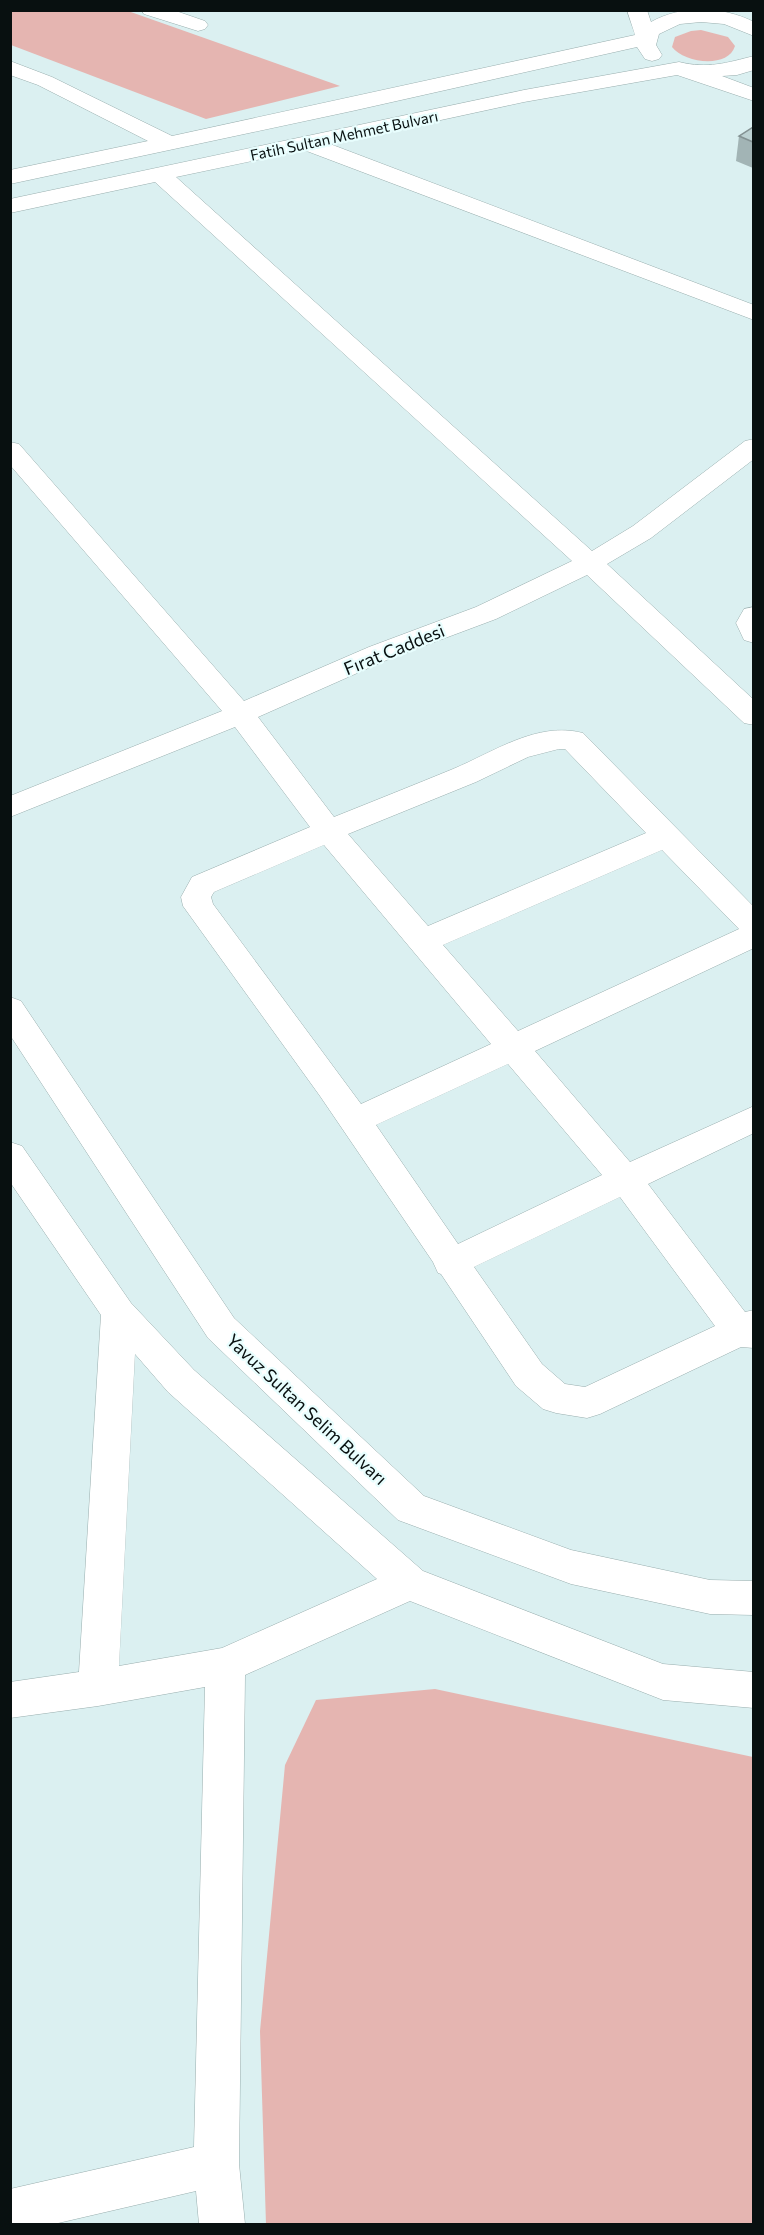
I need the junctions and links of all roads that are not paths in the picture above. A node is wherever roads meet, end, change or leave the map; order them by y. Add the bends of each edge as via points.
1 (151, 10) edge
2 (637, 10) edge
3 (723, 13) edge
4 (198, 25) dead end
5 (753, 30) edge
6 (646, 39) junction
7 (753, 62) edge
8 (10, 67) edge
9 (679, 68) junction
10 (753, 95) edge
11 (168, 143) junction
12 (307, 143) junction
13 (159, 174) junction
14 (10, 177) edge
15 (10, 206) edge
16 (753, 313) edge
17 (753, 446) edge
18 (10, 449) edge
19 (590, 563) junction
20 (753, 615) edge
21 (753, 634) edge
22 (240, 714) junction
23 (753, 716) edge
24 (10, 807) edge
25 (328, 830) junction
26 (666, 836) junction
27 (753, 926) edge
28 (753, 935) edge
29 (423, 941) junction
30 (10, 1009) edge
31 (513, 1048) junction
32 (753, 1118) edge
33 (355, 1121) junction
34 (10, 1155) edge
35 (625, 1179) junction
36 (450, 1263) junction
37 (119, 1313) junction
38 (749, 1330) edge
39 (409, 1583) junction
40 (753, 1598) edge
41 (225, 1665) junction
42 (98, 1688) junction
43 (753, 1690) edge
44 (10, 1700) edge
45 (216, 2164) junction
46 (10, 2212) edge
47 (222, 2224) edge

1 - 4 street
2 - 6 street
3 - 5 street
3 - 6 street via 671,20 650,31
6 - 9 street via 653,56
6 - 11 street, Fatih Sultan Mehmet Bulvarı
7 - 9 street via 719,72
8 - 11 street
9 - 10 street
9 - 12 street, Fatih Sultan Mehmet Bulvarı via 524,96
11 - 14 street, Fatih Sultan Mehmet Bulvarı
12 - 13 street, Fatih Sultan Mehmet Bulvarı
12 - 16 street
13 - 15 street, Fatih Sultan Mehmet Bulvarı
13 - 19 street
17 - 19 street, Fırat Caddesi via 642,532
18 - 22 street
19 - 22 street, Fırat Caddesi via 486,613 379,653
19 - 23 street
20 - 21 street
22 - 24 street, Fırat Caddesi
22 - 25 street
25 - 26 street via 557,738 573,740
25 - 29 street
25 - 33 street via 202,885 196,897 198,906
26 - 27 street
26 - 29 street
28 - 31 street
29 - 31 street
30 - 40 street, Yavuz Sultan Selim Bulvarı via 221,1328 411,1508 571,1567 710,1597
31 - 33 street
31 - 35 street
32 - 35 street
33 - 36 street
34 - 37 street
35 - 36 street
35 - 38 street
36 - 38 street via 529,1375 556,1398 587,1403
37 - 39 street via 180,1381
37 - 42 street
39 - 41 street
39 - 43 street via 663,1682
41 - 42 street
41 - 45 street
42 - 44 street
45 - 46 street
45 - 47 street

